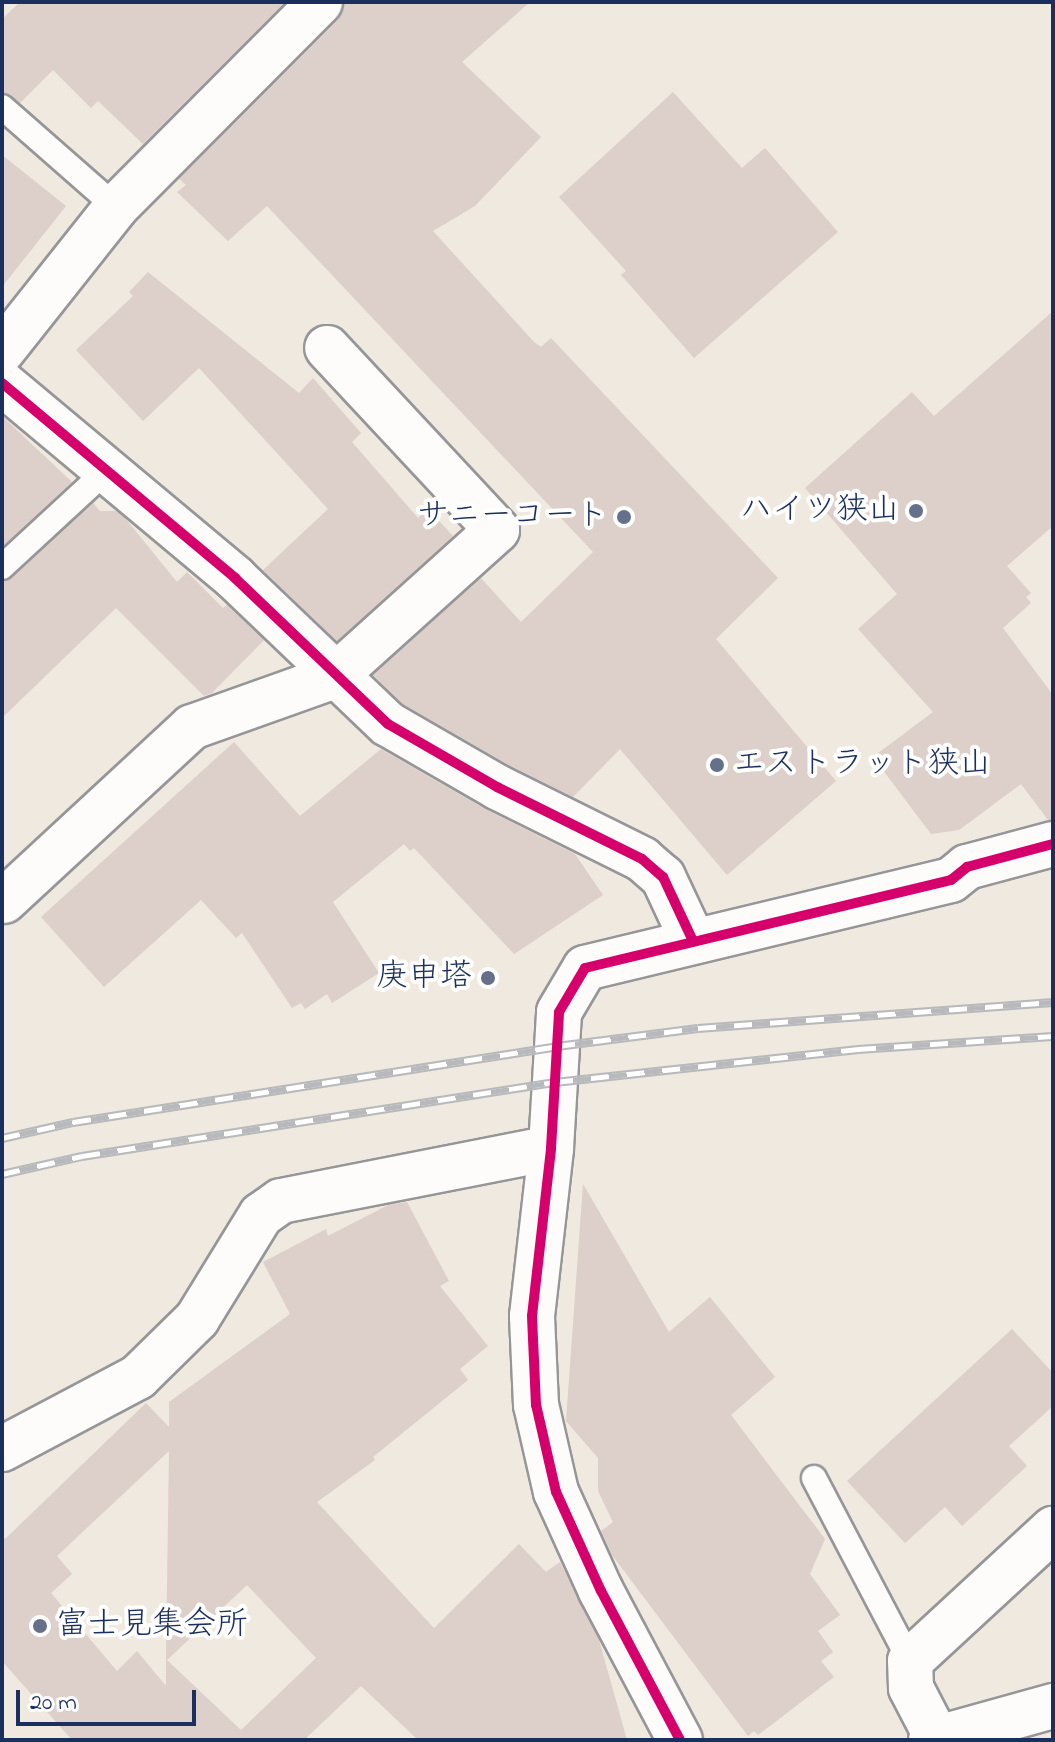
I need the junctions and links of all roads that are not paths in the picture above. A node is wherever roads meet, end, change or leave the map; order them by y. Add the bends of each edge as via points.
1 (320, 2) edge
2 (2, 107) edge
3 (116, 207) junction
4 (327, 348) dead end
5 (2, 351) edge
6 (2, 383) edge
7 (107, 470) junction
8 (2, 567) edge
9 (335, 676) junction
10 (1053, 844) edge
11 (4, 901) edge
12 (693, 941) junction
13 (551, 1148) junction
14 (2, 1449) edge
15 (814, 1478) dead end
16 (1053, 1529) edge
17 (910, 1661) junction
18 (1053, 1706) edge
19 (935, 1739) edge
20 (680, 1740) edge

1 - 3 street
2 - 3 lane
3 - 5 street
4 - 9 street via 497,530
6 - 7 street
7 - 8 lane
7 - 9 street via 235,578
9 - 11 street via 192,727
9 - 12 street via 388,724 497,787 642,859 663,877
10 - 12 street via 967,867 951,880
12 - 13 street via 585,968 559,1012
13 - 14 street via 281,1201 261,1215 197,1319 138,1377
13 - 20 street via 532,1316 536,1405 556,1492 601,1591
15 - 17 lane
16 - 17 street
17 - 19 street via 911,1688
18 - 19 street

